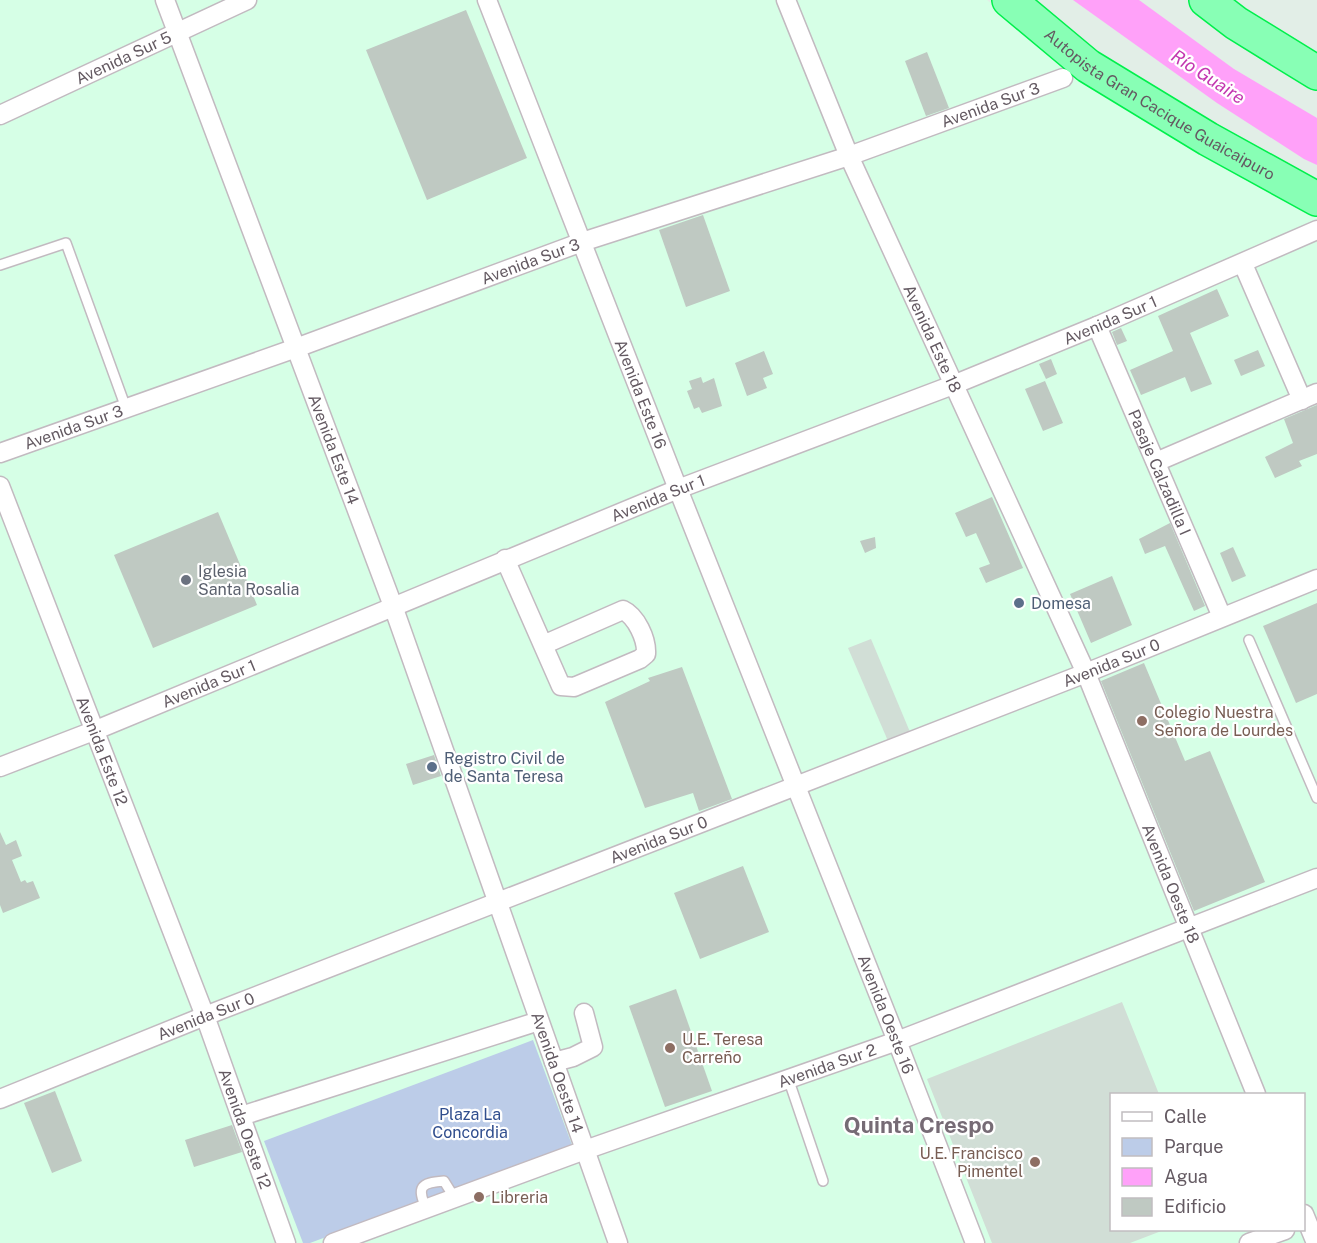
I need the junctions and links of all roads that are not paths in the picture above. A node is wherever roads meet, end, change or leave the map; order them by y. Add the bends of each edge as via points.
1 (165, 0) edge
2 (247, 0) edge
3 (487, 0) edge
4 (786, 0) edge
5 (1009, 0) edge
6 (1206, 0) edge
7 (178, 32) junction
8 (1317, 73) edge
9 (1063, 78) dead end
10 (0, 115) edge
11 (849, 156) junction
12 (1317, 199) edge
13 (1317, 230) edge
14 (582, 242) junction
15 (1243, 264) junction
16 (0, 266) edge
17 (1097, 326) junction
18 (296, 348) junction
19 (953, 385) junction
20 (1309, 397) edge
21 (126, 408) junction
22 (0, 453) edge
23 (1156, 462) junction
24 (0, 486) edge
25 (678, 489) junction
26 (505, 559) junction
27 (1317, 579) edge
28 (393, 606) junction
29 (1222, 617) junction
30 (1249, 640) dead end
31 (543, 645) junction
32 (1086, 673) junction
33 (96, 730) junction
34 (0, 768) edge
35 (795, 787) junction
36 (1317, 798) edge
37 (1317, 878) edge
38 (496, 902) junction
39 (1188, 928) junction
40 (584, 1013) dead end
41 (205, 1016) junction
42 (539, 1022) junction
43 (897, 1041) junction
44 (554, 1062) junction
45 (788, 1078) junction
46 (1255, 1093) edge
47 (0, 1099) edge
48 (241, 1116) junction
49 (585, 1150) junction
50 (823, 1181) dead end
51 (1308, 1219) edge
52 (1283, 1231) edge
53 (286, 1243) edge
54 (333, 1243) edge
55 (618, 1243) edge
56 (975, 1243) edge
57 (1249, 1243) edge
58 (1316, 1243) edge

1 - 7 street, Avenida Este 14
2 - 7 street, Avenida Sur 5
3 - 14 street, Avenida Este 16
4 - 11 street, Avenida Este 18
5 - 12 highway, Autopista Gran Cacique Guaicaipuro via 1088,66
6 - 8 highway
7 - 10 street, Avenida Sur 5
7 - 18 street, Avenida Este 14
9 - 11 street, Avenida Sur 3
11 - 14 street, Avenida Sur 3
11 - 19 street, Avenida Este 18
13 - 15 street, Avenida Sur 1
14 - 18 street, Avenida Sur 3
14 - 25 street, Avenida Este 16
15 - 17 street, Avenida Sur 1
15 - 20 street
16 - 21 lane via 66,243
17 - 19 street, Avenida Sur 1
17 - 23 street, Pasaje Calzadilla I
18 - 21 street, Avenida Sur 3
18 - 28 street, Avenida Este 14
19 - 25 street, Avenida Sur 1
19 - 32 street, Avenida Este 18
20 - 23 street
21 - 22 street, Avenida Sur 3
23 - 29 street, Pasaje Calzadilla I
24 - 33 street, Avenida Este 12
25 - 26 street, Avenida Sur 1
25 - 35 street, Avenida Este 16
26 - 28 street, Avenida Sur 1
26 - 31 street
27 - 29 street, Avenida Sur 0
28 - 33 street, Avenida Sur 1
28 - 38 street, Avenida Este 14
29 - 32 street, Avenida Sur 0
30 - 36 lane
31 - 31 street via 561,686 566,688 631,663 646,654 647,646 630,613 623,610
32 - 35 street, Avenida Sur 0
32 - 39 street, Avenida Oeste 18
33 - 34 street, Avenida Sur 1
33 - 41 street, Avenida Este 12
35 - 38 street, Avenida Sur 0
35 - 43 street, Avenida Oeste 16
37 - 39 street, Avenida Sur 2
38 - 41 street, Avenida Sur 0
38 - 42 street, Avenida Oeste 14
39 - 43 street, Avenida Sur 2
39 - 46 street, Avenida Oeste 18
40 - 44 street via 593,1047
41 - 47 street, Avenida Sur 0
41 - 48 street, Avenida Oeste 12
42 - 44 street, Avenida Oeste 14
42 - 48 street
43 - 45 street, Avenida Sur 2
43 - 56 street, Avenida Oeste 16
44 - 49 street, Avenida Oeste 14
45 - 49 street, Avenida Sur 2
45 - 50 lane
48 - 53 street, Avenida Oeste 12
49 - 54 street, Avenida Sur 2
49 - 55 street, Avenida Oeste 14
51 - 58 street
52 - 57 street

